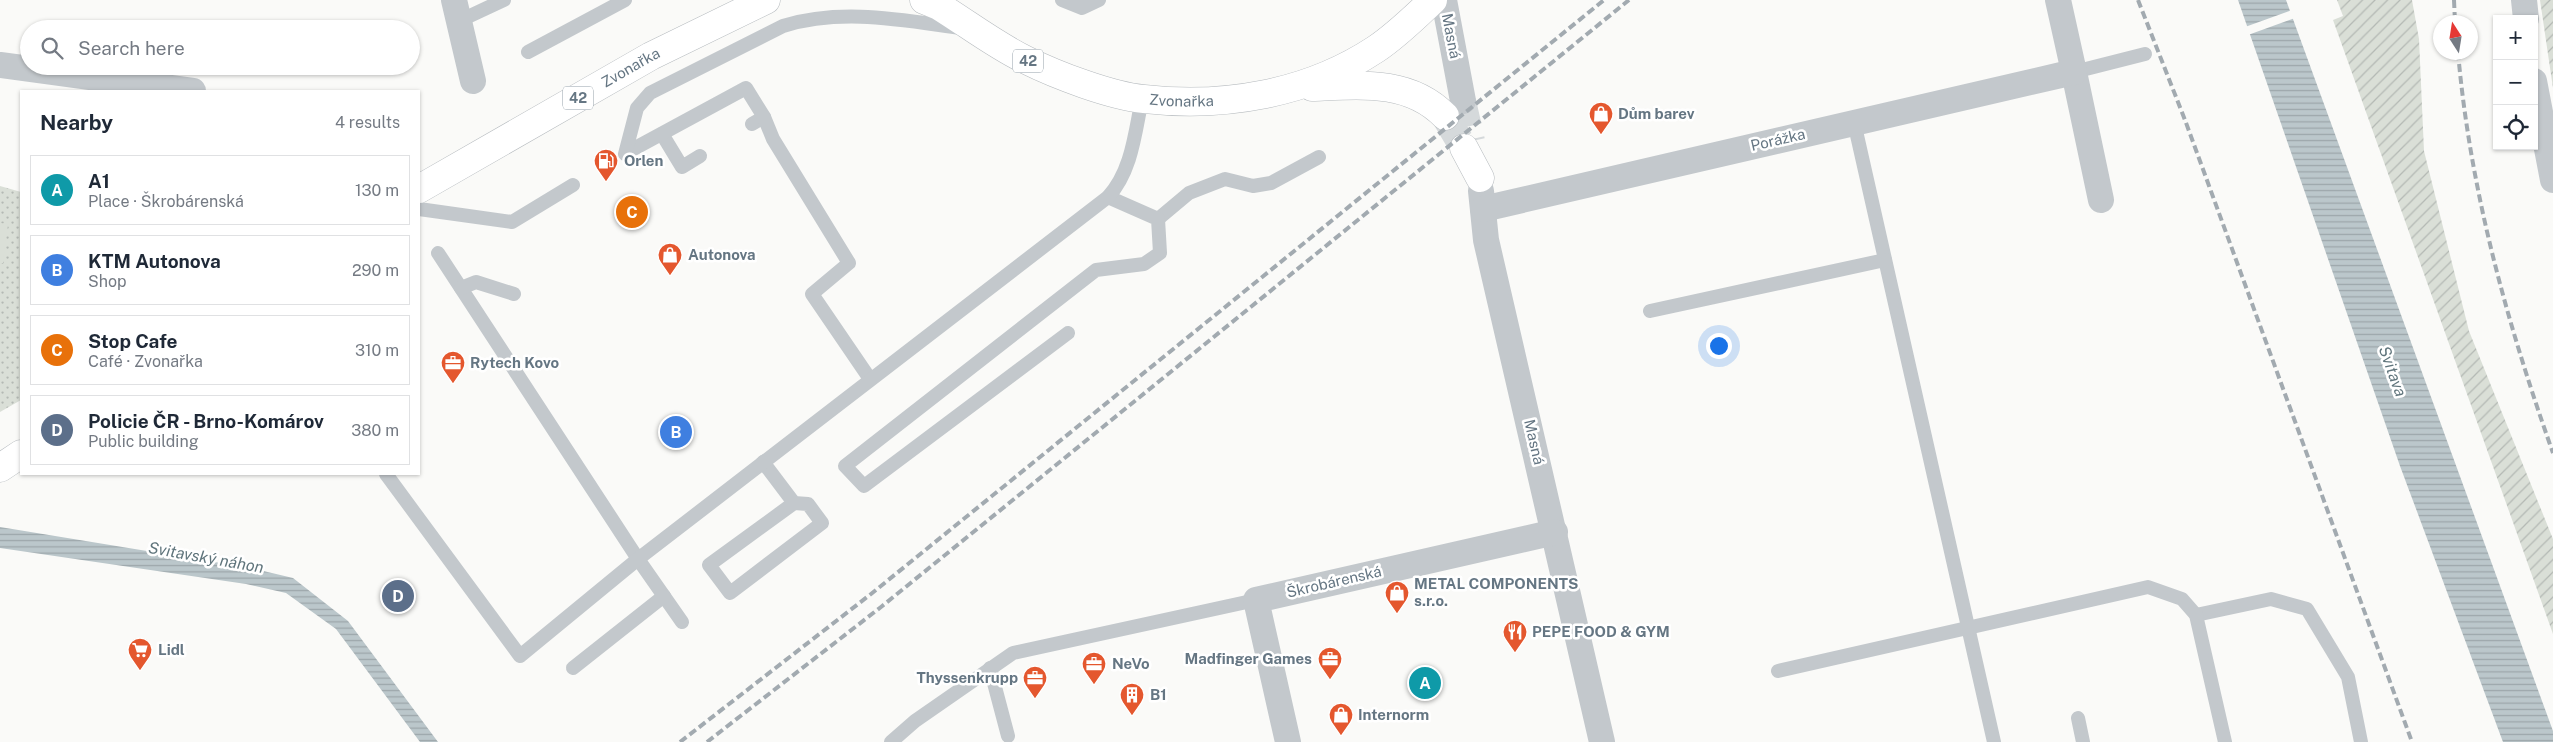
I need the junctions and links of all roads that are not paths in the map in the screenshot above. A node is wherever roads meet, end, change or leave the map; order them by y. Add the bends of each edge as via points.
1 (504, 0) edge
2 (626, 0) edge
3 (766, 0) edge
4 (924, 0) edge
5 (1062, 0) edge
6 (1099, 0) edge
7 (1433, 0) edge
8 (1444, 0) edge
9 (2058, 0) edge
10 (2524, 0) edge
11 (747, 6) edge
12 (456, 10) edge
13 (2526, 15) edge
14 (974, 29) junction
15 (528, 52) dead end
16 (2145, 54) dead end
17 (0, 65) edge
18 (20, 68) edge
19 (2074, 72) junction
20 (74, 75) edge
21 (472, 81) dead end
22 (1290, 88) junction
23 (186, 90) edge
24 (1142, 99) junction
25 (2538, 102) edge
26 (1454, 109) joint
27 (764, 117) junction
28 (1854, 122) junction
29 (752, 124) dead end
30 (662, 134) junction
31 (1468, 145) tunnel mouth
32 (700, 156) dead end
33 (1319, 158) dead end
34 (1480, 178) joint
35 (2553, 180) edge
36 (573, 185) dead end
37 (420, 188) edge
38 (1108, 197) junction
39 (2101, 200) dead end
40 (420, 209) edge
41 (1482, 209) junction
42 (1158, 219) junction
43 (438, 253) dead end
44 (1885, 260) junction
45 (461, 288) junction
46 (514, 294) dead end
47 (1650, 310) dead end
48 (1068, 333) dead end
49 (870, 379) junction
50 (20, 455) edge
51 (763, 462) junction
52 (0, 468) edge
53 (387, 475) edge
54 (794, 503) junction
55 (1555, 532) junction
56 (638, 559) junction
57 (664, 596) junction
58 (1256, 600) junction
59 (2196, 615) junction
60 (682, 622) dead end
61 (1968, 627) junction
62 (572, 668) dead end
63 (990, 668) junction
64 (1778, 671) dead end
65 (2078, 718) dead end
66 (1008, 736) dead end
67 (891, 742) edge
68 (1288, 742) edge
69 (1602, 742) edge
70 (1994, 742) edge
71 (2083, 742) edge
72 (2225, 742) edge
73 (2362, 742) edge

1 - 12 lane
2 - 15 lane
3 - 11 main road, Zvonařka / 42
4 - 14 main road, Zvonařka / 42
5 - 6 lane via 1082,8
7 - 22 main road, Zvonařka / 42 via 1376,49 1341,68
8 - 26 street, Masná
9 - 19 street
10 - 13 street
11 - 37 main road, Zvonařka / 42 via 651,56
12 - 21 street
14 - 24 main road, Zvonařka / 42 via 1024,60 1096,87
14 - 30 lane via 854,16 806,19 783,26 650,93 637,108 626,154
16 - 19 lane
17 - 18 street
19 - 28 street, Porážka
19 - 39 street
20 - 23 street
22 - 24 main road, Zvonařka / 42 via 1205,102
22 - 26 main road via 1387,87
24 - 38 lane via 1126,168 1116,189
25 - 35 street
27 - 29 lane
27 - 30 lane via 746,88
27 - 49 lane via 772,139 850,262 812,294
28 - 41 street, Porážka
28 - 44 lane
30 - 32 lane via 682,167
31 - 34 main road
33 - 42 lane via 1271,183 1253,186 1225,180 1189,193
34 - 41 street, Masná
36 - 40 lane via 512,222
38 - 42 lane
38 - 49 lane
41 - 55 street, Masná via 1486,240
42 - 48 lane via 1160,253 1144,264 1096,270 845,466 864,486
43 - 45 lane
44 - 47 lane
44 - 61 lane
45 - 46 lane via 476,282
45 - 56 lane
49 - 51 lane
50 - 52 main road
51 - 54 lane
51 - 56 lane
53 - 56 lane via 520,656
54 - 54 lane via 709,565 730,593 822,523 808,504
55 - 58 street, Škrobárenská
55 - 69 street, Masná
56 - 57 lane
57 - 60 lane
57 - 62 lane
58 - 63 lane via 1013,653
58 - 68 street
59 - 61 lane via 2182,599 2148,587
59 - 72 lane
59 - 73 lane via 2270,599 2307,609 2348,678
61 - 64 lane
61 - 70 lane
63 - 66 lane
63 - 67 lane via 915,720
65 - 71 lane

